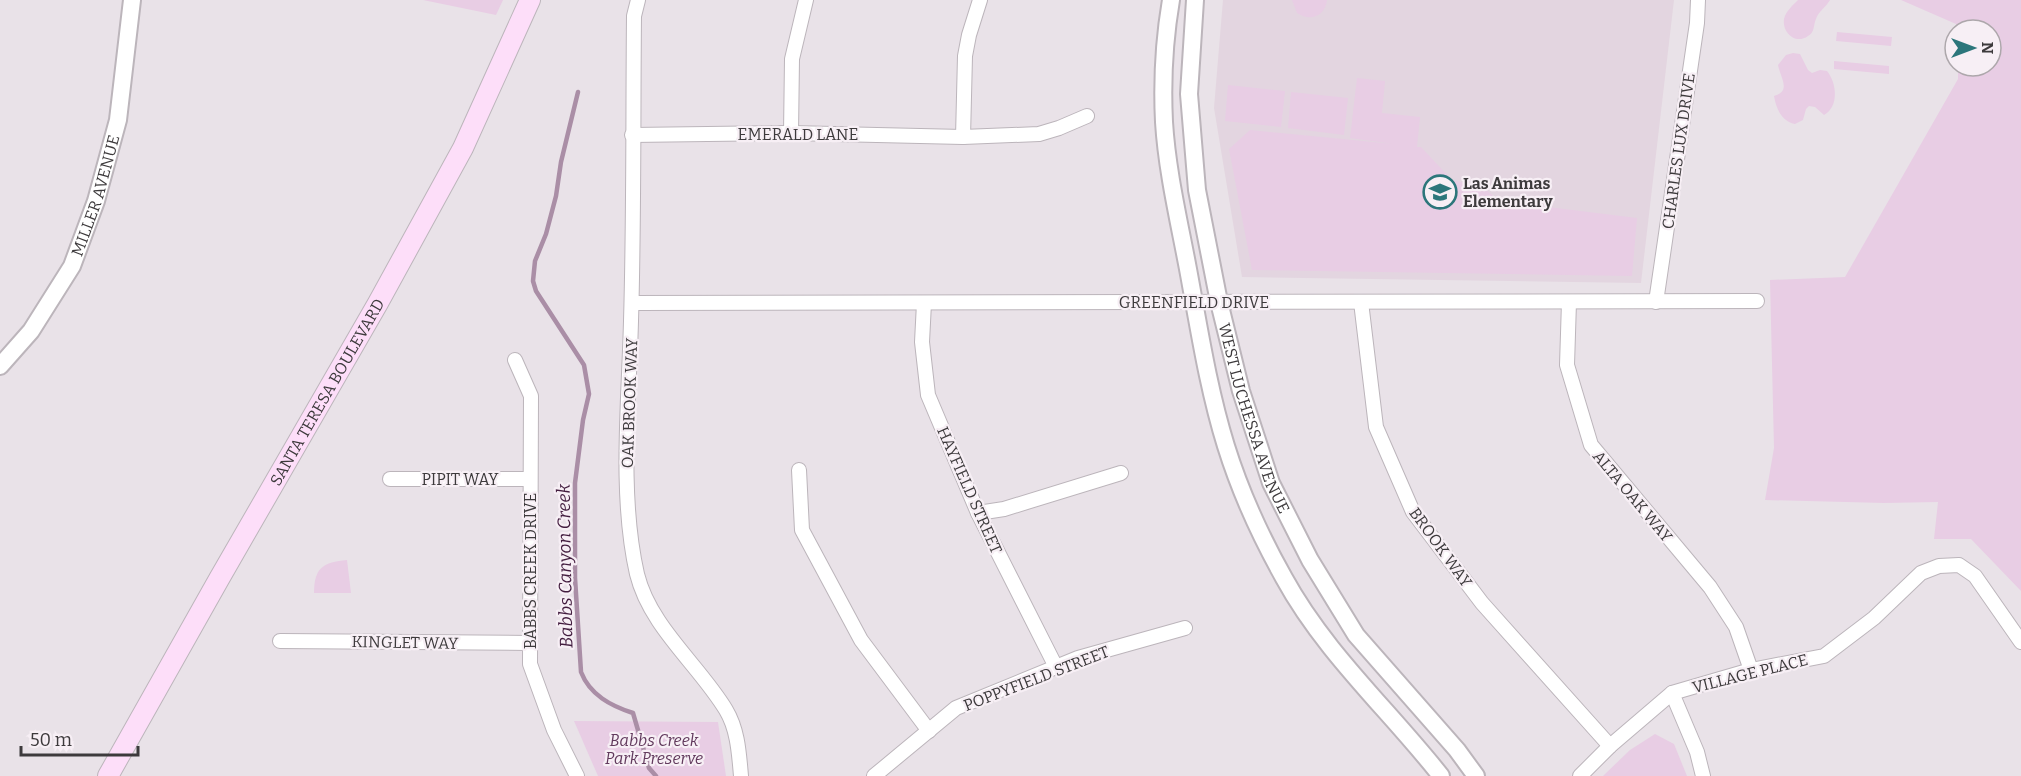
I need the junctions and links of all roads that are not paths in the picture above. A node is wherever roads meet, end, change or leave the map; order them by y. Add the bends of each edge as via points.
1 (132, 0) edge
2 (530, 0) edge
3 (638, 0) edge
4 (806, 0) edge
5 (980, 0) edge
6 (1170, 0) edge
7 (1195, 0) edge
8 (1698, 0) edge
9 (1087, 116) dead end
10 (791, 133) junction
11 (632, 135) junction
12 (963, 137) junction
13 (1757, 301) dead end
14 (1194, 302) junction
15 (1219, 302) junction
16 (1361, 302) junction
17 (1569, 302) junction
18 (1656, 302) junction
19 (632, 303) junction
20 (924, 303) junction
21 (515, 360) dead end
22 (0, 366) edge
23 (799, 470) dead end
24 (1121, 473) dead end
25 (390, 479) dead end
26 (529, 479) junction
27 (978, 513) junction
28 (1185, 628) dead end
29 (280, 641) dead end
30 (2021, 642) edge
31 (530, 643) junction
32 (1056, 667) junction
33 (1751, 670) junction
34 (1672, 693) junction
35 (929, 731) junction
36 (1610, 746) junction
37 (108, 776) edge
38 (577, 776) edge
39 (741, 776) edge
40 (874, 776) edge
41 (1442, 776) edge
42 (1476, 776) edge
43 (1580, 776) edge
44 (1703, 776) edge

1 - 22 street, MILLER AVENUE via 117,120 96,201 72,266 31,331
2 - 37 main road, SANTA TERESA BOULEVARD via 463,148
3 - 11 street, OAK BROOK WAY via 634,16
4 - 10 street via 792,59
5 - 12 street via 965,56
6 - 14 street, WEST LUCHESSA AVENUE via 1163,77 1164,124
7 - 15 street, WEST LUCHESSA AVENUE via 1189,94 1197,190
8 - 18 street, CHARLES LUX DRIVE
9 - 12 street, EMERALD LANE via 1039,134
10 - 11 street, EMERALD LANE
10 - 12 street, EMERALD LANE
11 - 19 street, OAK BROOK WAY
13 - 18 street, GREENFIELD DRIVE
14 - 15 street, GREENFIELD DRIVE
14 - 20 street, GREENFIELD DRIVE
14 - 41 street, WEST LUCHESSA AVENUE via 1226,447 1284,579 1331,649
15 - 16 street, GREENFIELD DRIVE
15 - 42 street, WEST LUCHESSA AVENUE via 1241,391 1271,483 1310,560 1356,636
16 - 17 street, GREENFIELD DRIVE
16 - 36 street, BROOK WAY via 1376,427 1413,512 1482,603
17 - 18 street, GREENFIELD DRIVE
17 - 33 street, ALTA OAK WAY via 1567,365 1591,445 1710,587 1736,627
19 - 20 street, GREENFIELD DRIVE
19 - 39 street, OAK BROOK WAY via 627,488 629,532 638,575 644,598 659,621 727,711 738,740
20 - 27 street, HAYFIELD STREET via 922,342 928,395
21 - 26 street, BABBS CREEK DRIVE via 531,396
23 - 35 street via 802,530 861,640
24 - 27 street via 1004,509
25 - 26 street, PIPIT WAY
26 - 31 street, BABBS CREEK DRIVE
27 - 32 street, HAYFIELD STREET
28 - 32 street, POPPYFIELD STREET
29 - 31 street, KINGLET WAY
30 - 33 street, VILLAGE PLACE via 1975,576 1959,565 1939,566 1921,573 1874,618 1824,656
31 - 38 street, BABBS CREEK DRIVE via 530,664 554,730
32 - 35 street, POPPYFIELD STREET via 956,708
33 - 34 street, VILLAGE PLACE
34 - 36 street, VILLAGE PLACE
34 - 44 street
35 - 40 street, POPPYFIELD STREET
36 - 43 street, VILLAGE PLACE

